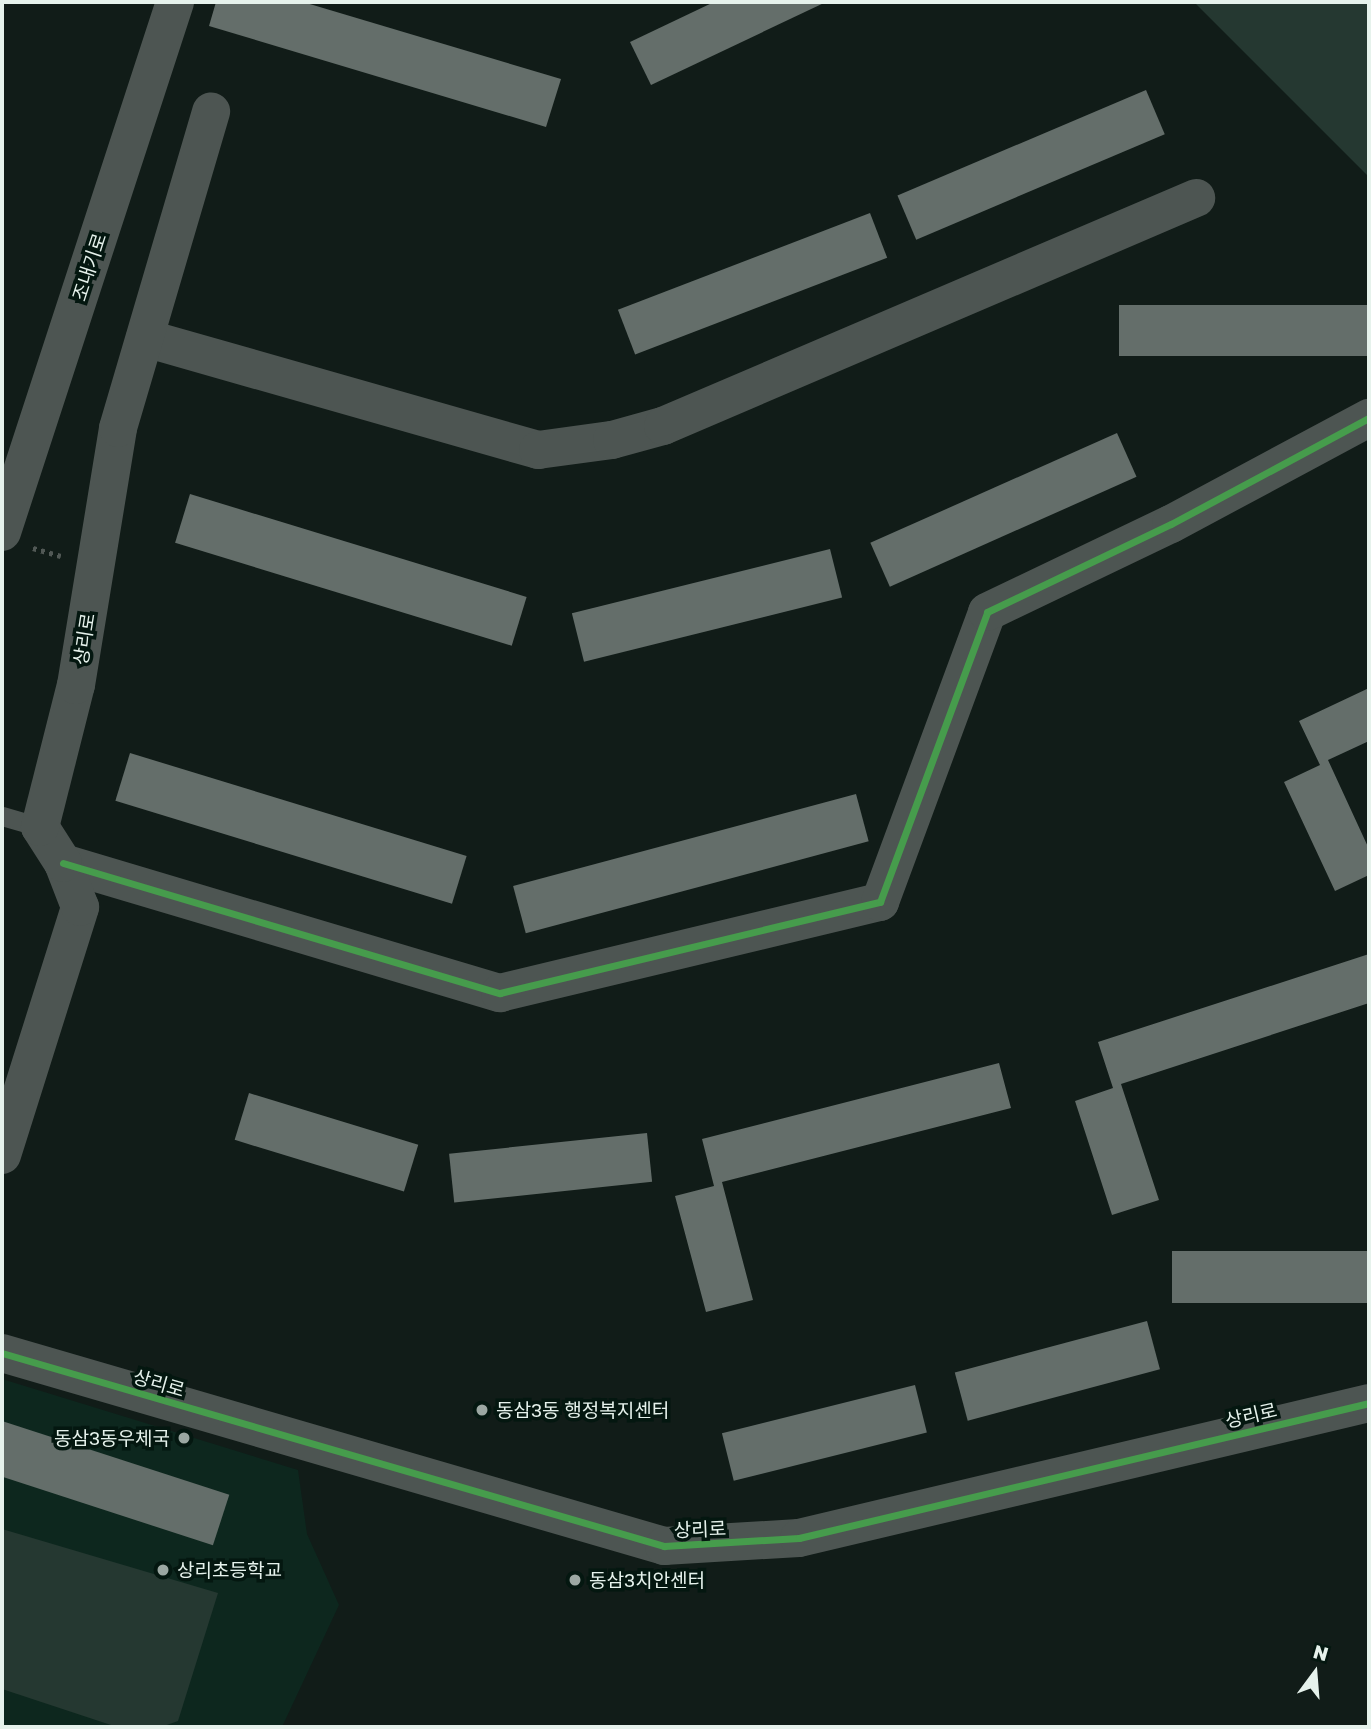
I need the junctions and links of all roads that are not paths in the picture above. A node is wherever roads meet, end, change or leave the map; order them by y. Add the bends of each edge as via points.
1 (175, 2) edge
2 (211, 111) dead end
3 (1196, 198) dead end
4 (145, 338) junction
5 (1369, 418) edge
6 (15, 540) edge
7 (2, 816) edge
8 (40, 827) junction
9 (63, 863) junction
10 (2, 1155) edge
11 (2, 1353) edge
12 (1369, 1403) edge

1 - 6 street, 조내기로
2 - 4 street, 상리로
3 - 4 street via 663,426 600,442 538,450
4 - 8 street, 상리로 via 118,428 76,685
5 - 9 street via 1171,524 987,612 880,902 500,993
7 - 8 lane
8 - 9 street
9 - 10 street via 80,907
11 - 12 street, 상리로 via 664,1546 799,1538

